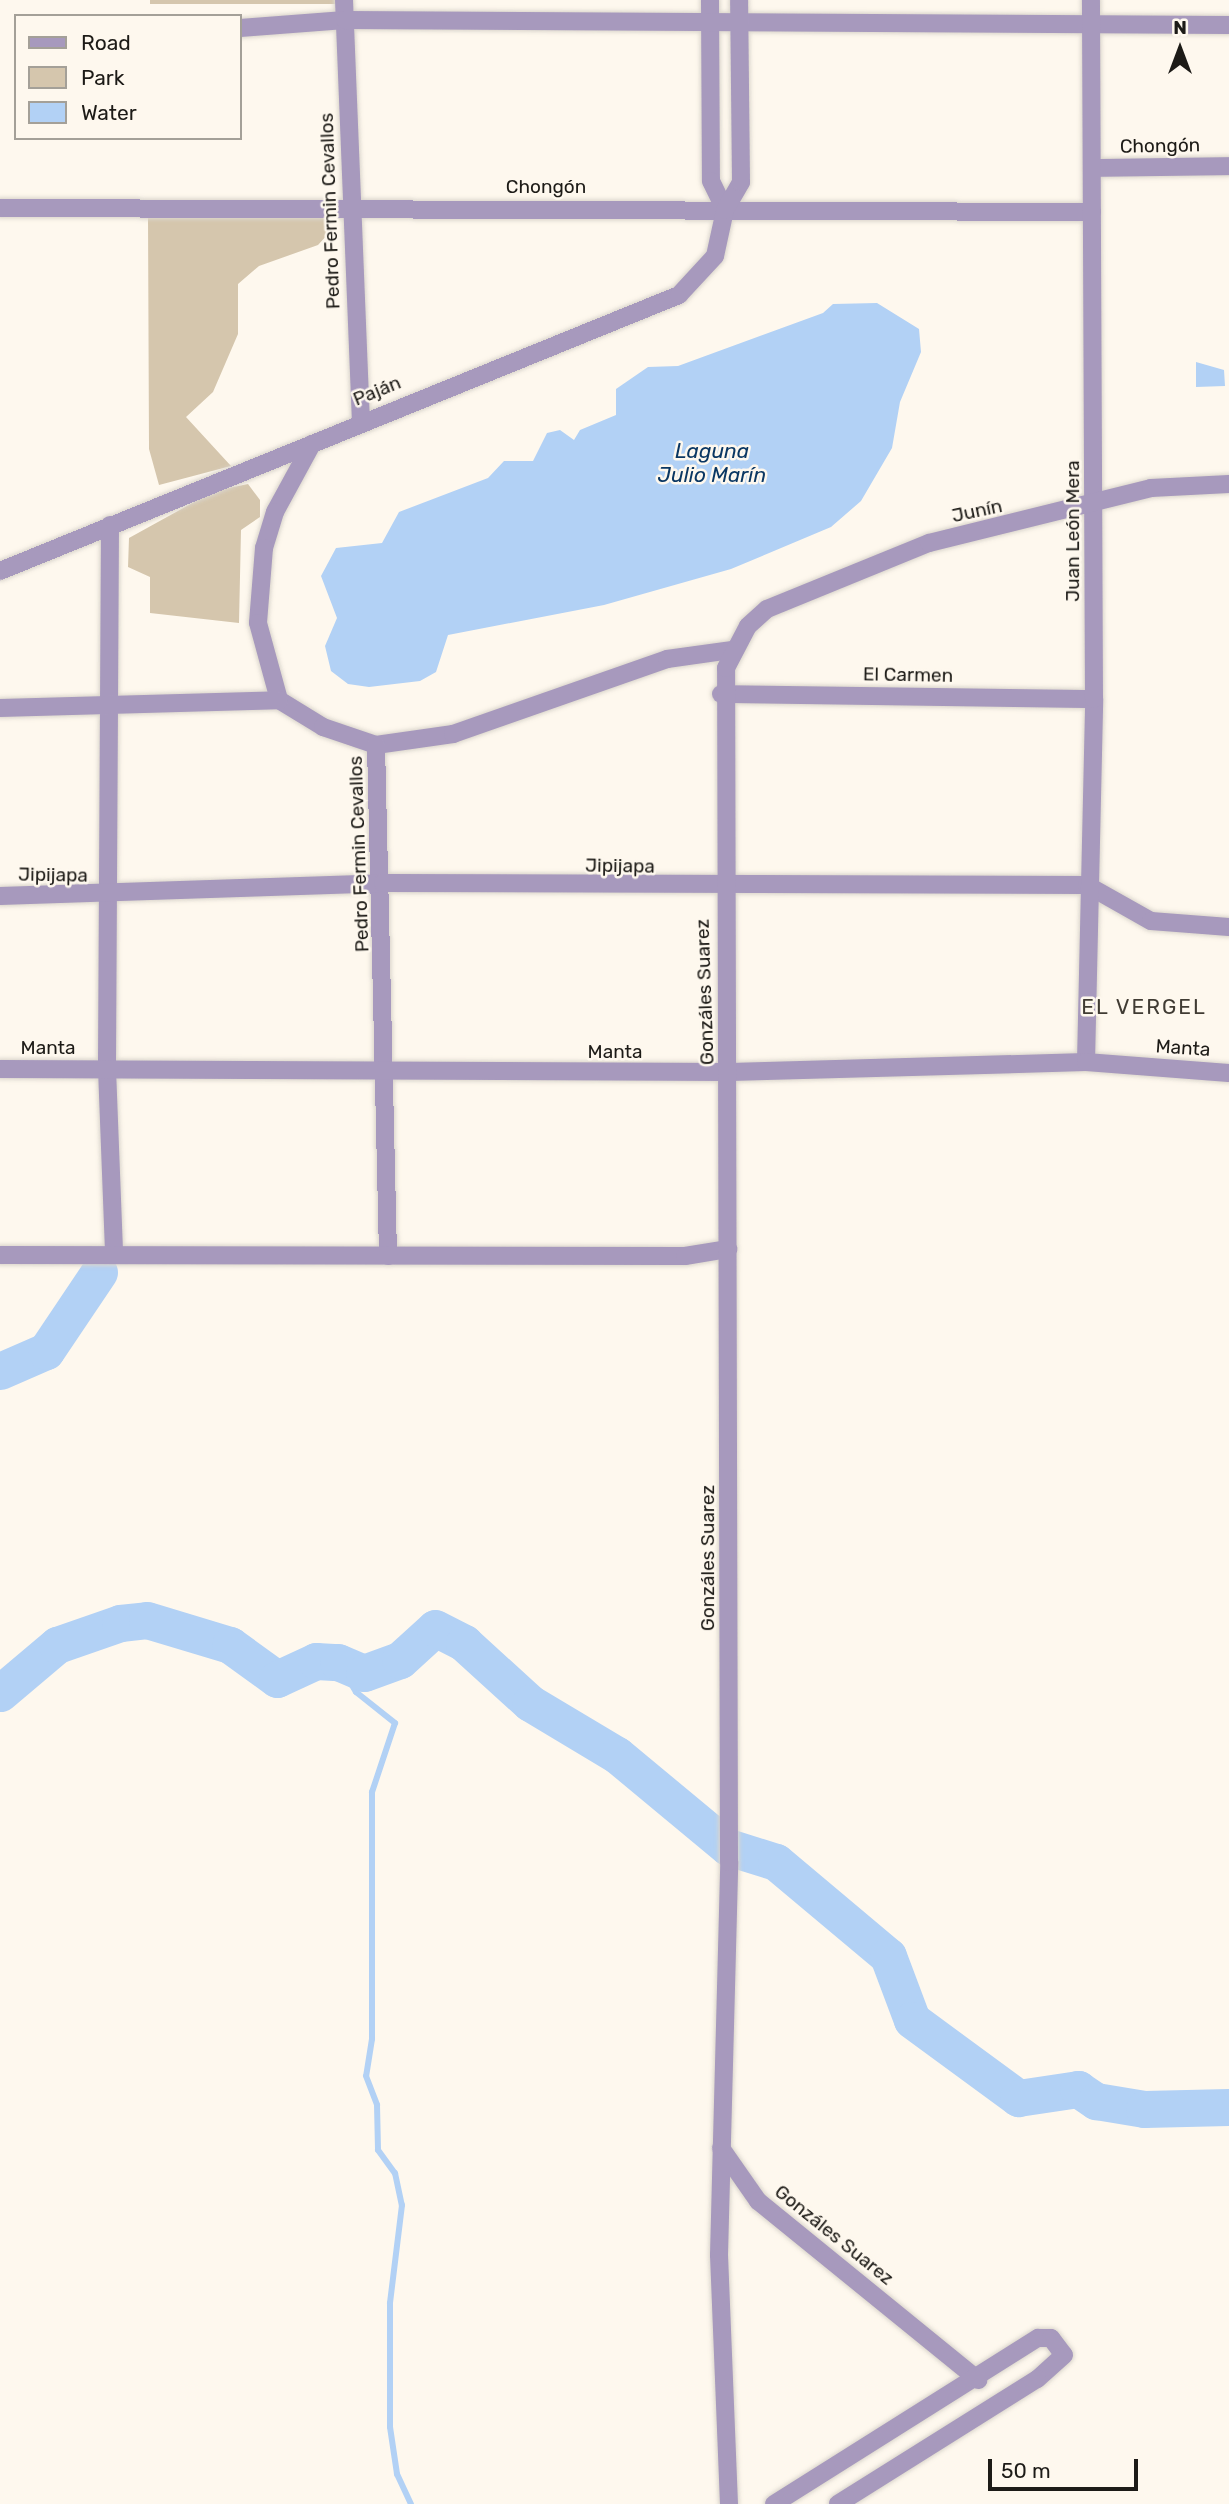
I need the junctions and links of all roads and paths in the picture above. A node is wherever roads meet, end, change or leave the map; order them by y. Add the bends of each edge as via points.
1 (344, 0) edge
2 (710, 0) edge
3 (739, 0) edge
4 (1091, 0) edge
5 (345, 20) junction
6 (710, 23) junction
7 (740, 23) junction
8 (1092, 25) junction
9 (1229, 25) edge
10 (242, 28) edge
11 (1229, 166) edge
12 (1093, 168) junction
13 (348, 207) junction
14 (0, 208) edge
15 (725, 210) junction
16 (1091, 212) junction
17 (361, 420) junction
18 (312, 444) junction
19 (1229, 484) edge
20 (1094, 504) junction
21 (110, 525) junction
22 (0, 571) edge
23 (748, 626) joint
24 (732, 650) junction
25 (721, 694) junction
26 (1094, 699) junction
27 (279, 700) junction
28 (114, 702) junction
29 (0, 708) edge
30 (376, 745) junction
31 (383, 883) junction
32 (1087, 885) junction
33 (722, 888) junction
34 (0, 896) edge
35 (111, 897) junction
36 (1229, 927) edge
37 (1086, 1062) junction
38 (0, 1069) edge
39 (107, 1069) junction
40 (730, 1072) junction
41 (1229, 1073) edge
42 (385, 1074) junction
43 (727, 1249) junction
44 (0, 1255) edge
45 (114, 1255) junction
46 (388, 1256) junction
47 (721, 2148) junction
48 (978, 2380) junction
49 (729, 2504) edge
50 (774, 2504) edge
51 (838, 2504) edge

1 - 5 street, Pedro Fermin Cevallos
2 - 6 street
3 - 7 street, Paján
4 - 8 street, Juan León Mera
5 - 6 street
5 - 10 street
5 - 13 street, Pedro Fermin Cevallos
6 - 7 street
6 - 15 street via 711,181
7 - 8 street
7 - 15 street, Paján via 741,182
8 - 9 street
8 - 12 street, Juan León Mera
11 - 12 street, Chongón
12 - 16 street, Juan León Mera
13 - 14 street, Chongón
13 - 15 street, Chongón
13 - 17 street, Pedro Fermin Cevallos
15 - 16 street, Chongón
15 - 17 street, Paján via 715,256 678,295
16 - 20 street, Juan León Mera
17 - 18 street, Paján
18 - 21 street, Paján
18 - 27 street via 275,512 258,573 264,661
19 - 20 street, Junín via 1151,488
20 - 23 street, Junín via 929,543 767,609
20 - 26 street, Juan León Mera
21 - 22 street, Paján
21 - 28 street
23 - 24 street, Gonzáles Suarez
24 - 25 street, Gonzáles Suarez
24 - 30 street via 667,659 453,734
25 - 26 street, El Carmen
25 - 33 street, Gonzáles Suarez
26 - 32 street, Juan León Mera
27 - 28 street
27 - 30 street, Pedro Fermin Cevallos via 323,727
28 - 29 street
28 - 35 street
30 - 31 street, Pedro Fermin Cevallos
31 - 33 street, Jipijapa
31 - 35 street, Jipijapa
31 - 42 street, Pedro Fermin Cevallos
32 - 33 street, Jipijapa
32 - 36 street, Jipijapa via 1151,921
32 - 37 street, Juan León Mera
33 - 40 street, Gonzáles Suarez
34 - 35 street, Jipijapa
35 - 39 street
37 - 40 street, Manta
37 - 41 street, Manta
38 - 39 street, Manta
39 - 42 street, Manta
39 - 45 street
40 - 42 street, Manta
40 - 43 street, Gonzáles Suarez
42 - 46 street, Pedro Fermin Cevallos
43 - 46 street via 685,1256
43 - 47 street, Gonzáles Suarez via 729,1861
44 - 45 street
45 - 46 street
47 - 48 street, Gonzáles Suarez via 758,2201
47 - 49 street
48 - 50 street
48 - 51 street via 1038,2338 1051,2338 1064,2355 1038,2379

